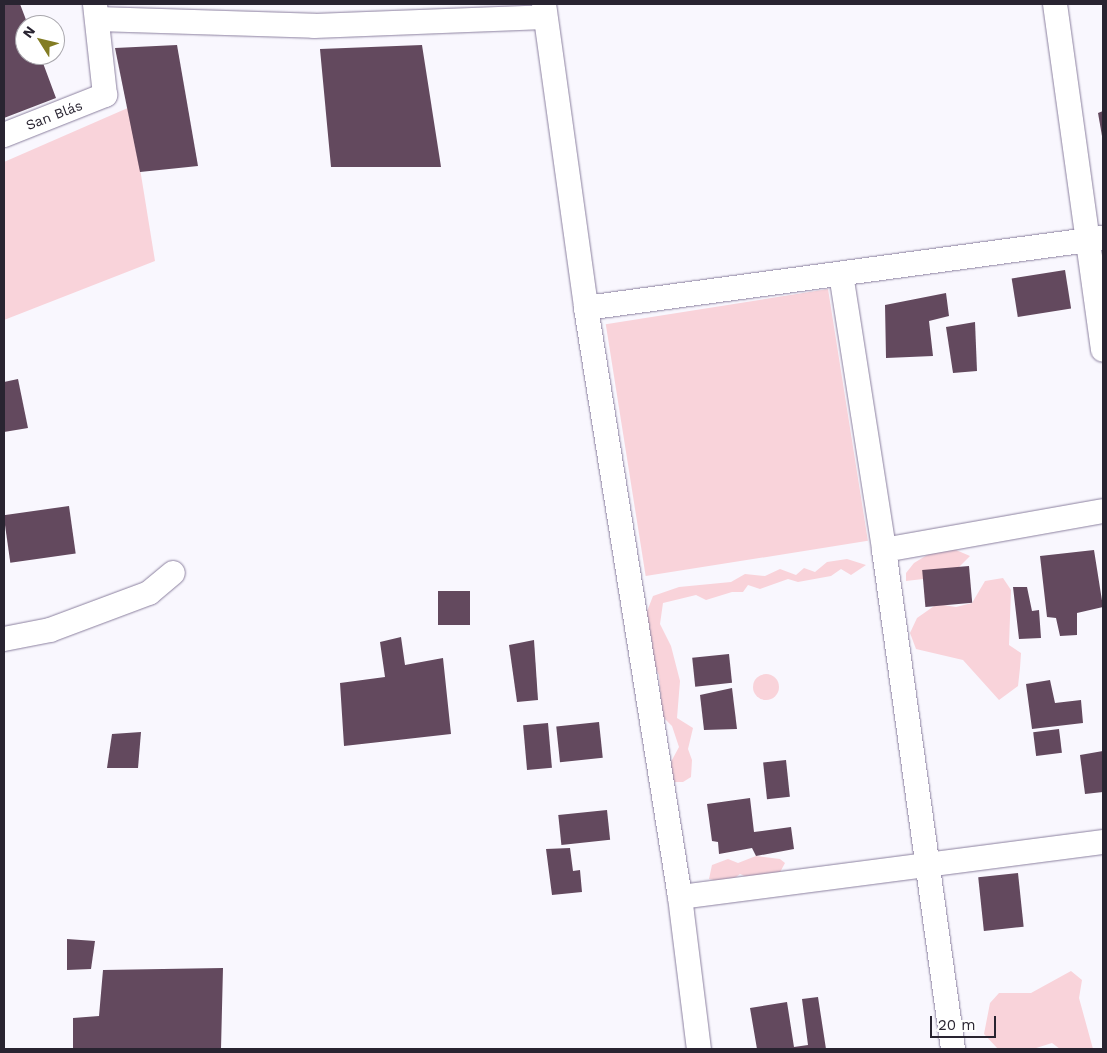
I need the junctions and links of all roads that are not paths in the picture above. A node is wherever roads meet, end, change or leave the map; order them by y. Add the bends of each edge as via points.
1 (1055, 4) edge
2 (544, 10) edge
3 (96, 11) edge
4 (4, 135) edge
5 (1096, 240) edge
6 (840, 274) junction
7 (586, 308) junction
8 (1103, 350) edge
9 (1103, 512) edge
10 (884, 550) junction
11 (173, 573) dead end
12 (4, 639) edge
13 (1103, 842) edge
14 (925, 865) junction
15 (680, 897) junction
16 (699, 1049) edge
17 (953, 1049) edge

1 - 5 street
2 - 3 street via 314,26
2 - 7 street
3 - 4 street, San Blás via 105,96
5 - 6 street
5 - 8 street
6 - 7 street
6 - 10 street
7 - 15 street
9 - 10 street
10 - 14 street
11 - 12 street via 149,594 50,630
13 - 14 street
14 - 15 street
14 - 17 street
15 - 16 street

